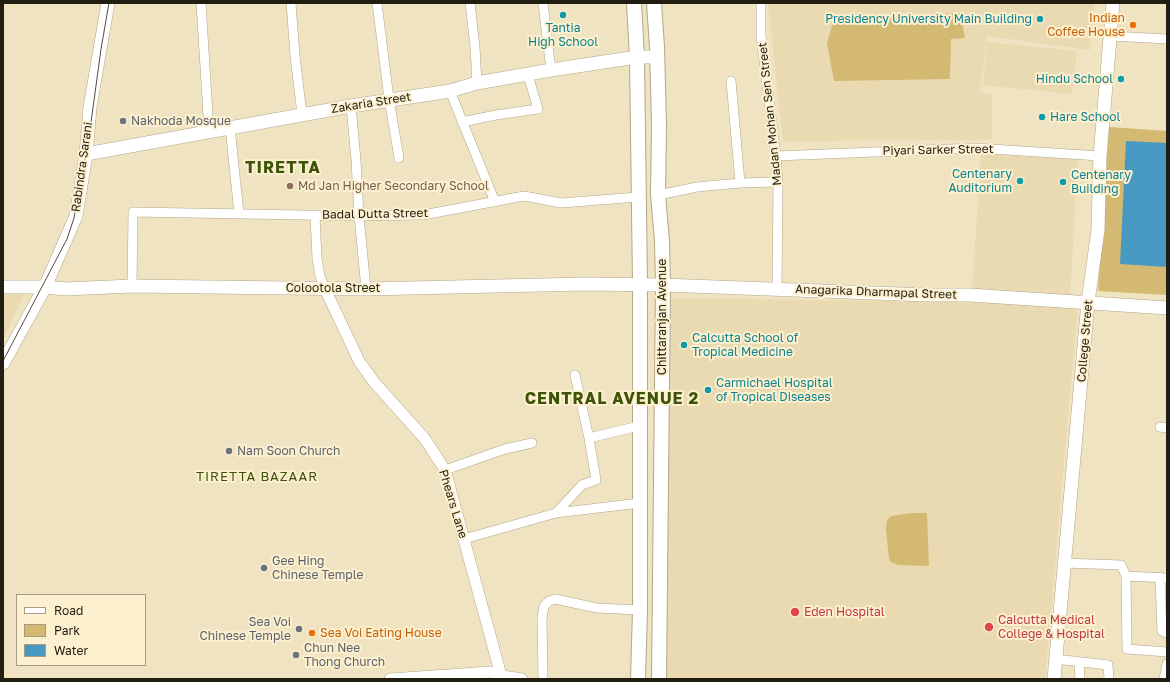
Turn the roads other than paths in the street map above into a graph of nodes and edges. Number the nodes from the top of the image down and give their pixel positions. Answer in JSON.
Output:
{"nodes":[{"id":1,"x":108,"y":3,"type":"edge"},
{"id":2,"x":201,"y":3,"type":"edge"},
{"id":3,"x":291,"y":3,"type":"edge"},
{"id":4,"x":377,"y":3,"type":"edge"},
{"id":5,"x":470,"y":3,"type":"edge"},
{"id":6,"x":543,"y":3,"type":"edge"},
{"id":7,"x":634,"y":3,"type":"edge"},
{"id":8,"x":654,"y":3,"type":"edge"},
{"id":9,"x":761,"y":3,"type":"edge"},
{"id":10,"x":1113,"y":3,"type":"edge"},
{"id":11,"x":1111,"y":36,"type":"junction"},
{"id":12,"x":1167,"y":38,"type":"edge"},
{"id":13,"x":637,"y":57,"type":"junction"},
{"id":14,"x":657,"y":57,"type":"junction"},
{"id":15,"x":551,"y":70,"type":"junction"},
{"id":16,"x":528,"y":75,"type":"junction"},
{"id":17,"x":731,"y":81,"type":"dead end"},
{"id":18,"x":476,"y":83,"type":"junction"},
{"id":19,"x":450,"y":90,"type":"junction"},
{"id":20,"x":388,"y":99,"type":"junction"},
{"id":21,"x":350,"y":106,"type":"junction"},
{"id":22,"x":302,"y":114,"type":"junction"},
{"id":23,"x":462,"y":122,"type":"junction"},
{"id":24,"x":230,"y":127,"type":"junction"},
{"id":25,"x":210,"y":131,"type":"junction"},
{"id":26,"x":86,"y":154,"type":"junction"},
{"id":27,"x":776,"y":156,"type":"junction"},
{"id":28,"x":1100,"y":156,"type":"junction"},
{"id":29,"x":399,"y":158,"type":"dead end"},
{"id":30,"x":778,"y":182,"type":"junction"},
{"id":31,"x":740,"y":183,"type":"junction"},
{"id":32,"x":658,"y":195,"type":"junction"},
{"id":33,"x":638,"y":197,"type":"junction"},
{"id":34,"x":495,"y":202,"type":"junction"},
{"id":35,"x":239,"y":214,"type":"junction"},
{"id":36,"x":315,"y":215,"type":"junction"},
{"id":37,"x":359,"y":216,"type":"junction"},
{"id":38,"x":640,"y":284,"type":"junction"},
{"id":39,"x":663,"y":285,"type":"junction"},
{"id":40,"x":132,"y":286,"type":"junction"},
{"id":41,"x":3,"y":287,"type":"edge"},
{"id":42,"x":45,"y":287,"type":"junction"},
{"id":43,"x":325,"y":289,"type":"junction"},
{"id":44,"x":366,"y":289,"type":"junction"},
{"id":45,"x":777,"y":289,"type":"junction"},
{"id":46,"x":1088,"y":302,"type":"junction"},
{"id":47,"x":1167,"y":308,"type":"edge"},
{"id":48,"x":3,"y":363,"type":"edge"},
{"id":49,"x":575,"y":376,"type":"dead end"},
{"id":50,"x":639,"y":426,"type":"junction"},
{"id":51,"x":590,"y":438,"type":"junction"},
{"id":52,"x":532,"y":443,"type":"dead end"},
{"id":53,"x":445,"y":470,"type":"junction"},
{"id":54,"x":640,"y":502,"type":"junction"},
{"id":55,"x":556,"y":513,"type":"junction"},
{"id":56,"x":464,"y":540,"type":"junction"},
{"id":57,"x":1064,"y":563,"type":"junction"},
{"id":58,"x":1126,"y":576,"type":"junction"},
{"id":59,"x":1164,"y":577,"type":"edge"},
{"id":60,"x":640,"y":610,"type":"junction"},
{"id":61,"x":1164,"y":629,"type":"edge"},
{"id":62,"x":1167,"y":652,"type":"edge"},
{"id":63,"x":1056,"y":659,"type":"junction"},
{"id":64,"x":1079,"y":662,"type":"junction"},
{"id":65,"x":1167,"y":664,"type":"edge"},
{"id":66,"x":502,"y":678,"type":"edge"},
{"id":67,"x":390,"y":679,"type":"edge"},
{"id":68,"x":522,"y":679,"type":"edge"},
{"id":69,"x":543,"y":679,"type":"edge"},
{"id":70,"x":638,"y":679,"type":"edge"},
{"id":71,"x":659,"y":679,"type":"edge"},
{"id":72,"x":1054,"y":679,"type":"edge"},
{"id":73,"x":1080,"y":679,"type":"edge"},
{"id":74,"x":1109,"y":679,"type":"edge"},
{"id":75,"x":1164,"y":679,"type":"edge"}],
"edges":[{"from":1,"to":26,"type":"main road","name":"Rabindra Sarani"},
{"from":2,"to":25,"type":"street"},
{"from":3,"to":22,"type":"street"},
{"from":4,"to":20,"type":"street"},
{"from":5,"to":18,"type":"street"},
{"from":6,"to":15,"type":"street"},
{"from":7,"to":13,"type":"main road"},
{"from":8,"to":14,"type":"main road","name":"Chittaranjan Avenue"},
{"from":9,"to":27,"type":"street","name":"Madan Mohan Sen Street"},
{"from":10,"to":11,"type":"main road","name":"College Street"},
{"from":11,"to":12,"type":"street"},
{"from":11,"to":28,"type":"main road","name":"College Street"},
{"from":13,"to":14,"type":"main road","name":"Zakaria Street"},
{"from":13,"to":15,"type":"main road","name":"Zakaria Street"},
{"from":13,"to":33,"type":"main road"},
{"from":14,"to":32,"type":"main road","name":"Chittaranjan Avenue"},
{"from":15,"to":16,"type":"main road","name":"Zakaria Street"},
{"from":16,"to":18,"type":"main road","name":"Zakaria Street"},
{"from":16,"to":23,"type":"street"},
{"from":17,"to":31,"type":"street"},
{"from":18,"to":19,"type":"main road","name":"Zakaria Street"},
{"from":19,"to":20,"type":"main road","name":"Zakaria Street"},
{"from":19,"to":23,"type":"street"},
{"from":20,"to":21,"type":"main road","name":"Zakaria Street"},
{"from":20,"to":29,"type":"street"},
{"from":21,"to":22,"type":"main road","name":"Zakaria Street"},
{"from":21,"to":37,"type":"street"},
{"from":22,"to":24,"type":"main road","name":"Zakaria Street"},
{"from":23,"to":34,"type":"street"},
{"from":24,"to":25,"type":"main road","name":"Zakaria Street"},
{"from":24,"to":35,"type":"street"},
{"from":25,"to":26,"type":"main road","name":"Zakaria Street"},
{"from":26,"to":42,"type":"main road","name":"Rabindra Sarani"},
{"from":27,"to":28,"type":"street","name":"Piyari Sarker Street"},
{"from":27,"to":30,"type":"street","name":"Madan Mohan Sen Street"},
{"from":28,"to":46,"type":"main road","name":"College Street"},
{"from":30,"to":31,"type":"street"},
{"from":30,"to":45,"type":"street","name":"Madan Mohan Sen Street"},
{"from":31,"to":32,"type":"street"},
{"from":32,"to":39,"type":"main road","name":"Chittaranjan Avenue"},
{"from":33,"to":34,"type":"street","name":"Badal Dutta Street"},
{"from":33,"to":38,"type":"main road"},
{"from":34,"to":37,"type":"street","name":"Badal Dutta Street"},
{"from":35,"to":36,"type":"street","name":"Badal Dutta Street"},
{"from":35,"to":40,"type":"street","name":"Badal Dutta Street"},
{"from":36,"to":37,"type":"street","name":"Badal Dutta Street"},
{"from":36,"to":43,"type":"street"},
{"from":37,"to":44,"type":"street"},
{"from":38,"to":39,"type":"main road","name":"Colootola Street"},
{"from":38,"to":44,"type":"main road","name":"Colootola Street"},
{"from":38,"to":50,"type":"main road"},
{"from":39,"to":45,"type":"main road","name":"Anagarika Dharmapal Street"},
{"from":39,"to":71,"type":"main road","name":"Chittaranjan Avenue"},
{"from":40,"to":42,"type":"main road","name":"Colootola Street"},
{"from":40,"to":43,"type":"main road","name":"Colootola Street"},
{"from":41,"to":42,"type":"main road","name":"Colootola Street"},
{"from":42,"to":48,"type":"main road","name":"Rabindra Sarani"},
{"from":43,"to":44,"type":"main road","name":"Colootola Street"},
{"from":43,"to":53,"type":"street","name":"Phears Lane"},
{"from":45,"to":46,"type":"main road","name":"Anagarika Dharmapal Street"},
{"from":46,"to":47,"type":"main road","name":"Anagarika Dharmapal Street"},
{"from":46,"to":57,"type":"main road","name":"College Street"},
{"from":49,"to":51,"type":"street"},
{"from":50,"to":51,"type":"street"},
{"from":50,"to":54,"type":"main road"},
{"from":51,"to":55,"type":"street"},
{"from":52,"to":53,"type":"street"},
{"from":53,"to":56,"type":"street","name":"Phears Lane"},
{"from":54,"to":55,"type":"street"},
{"from":54,"to":60,"type":"main road"},
{"from":55,"to":56,"type":"street"},
{"from":56,"to":66,"type":"street","name":"Phears Lane"},
{"from":57,"to":58,"type":"street"},
{"from":57,"to":63,"type":"main road","name":"College Street"},
{"from":58,"to":59,"type":"street"},
{"from":58,"to":62,"type":"street"},
{"from":59,"to":61,"type":"street"},
{"from":60,"to":69,"type":"street"},
{"from":60,"to":70,"type":"main road"},
{"from":63,"to":64,"type":"street"},
{"from":63,"to":72,"type":"main road","name":"College Street"},
{"from":64,"to":73,"type":"street"},
{"from":64,"to":74,"type":"street"},
{"from":65,"to":75,"type":"street"},
{"from":66,"to":67,"type":"street"},
{"from":66,"to":68,"type":"street"}]}
